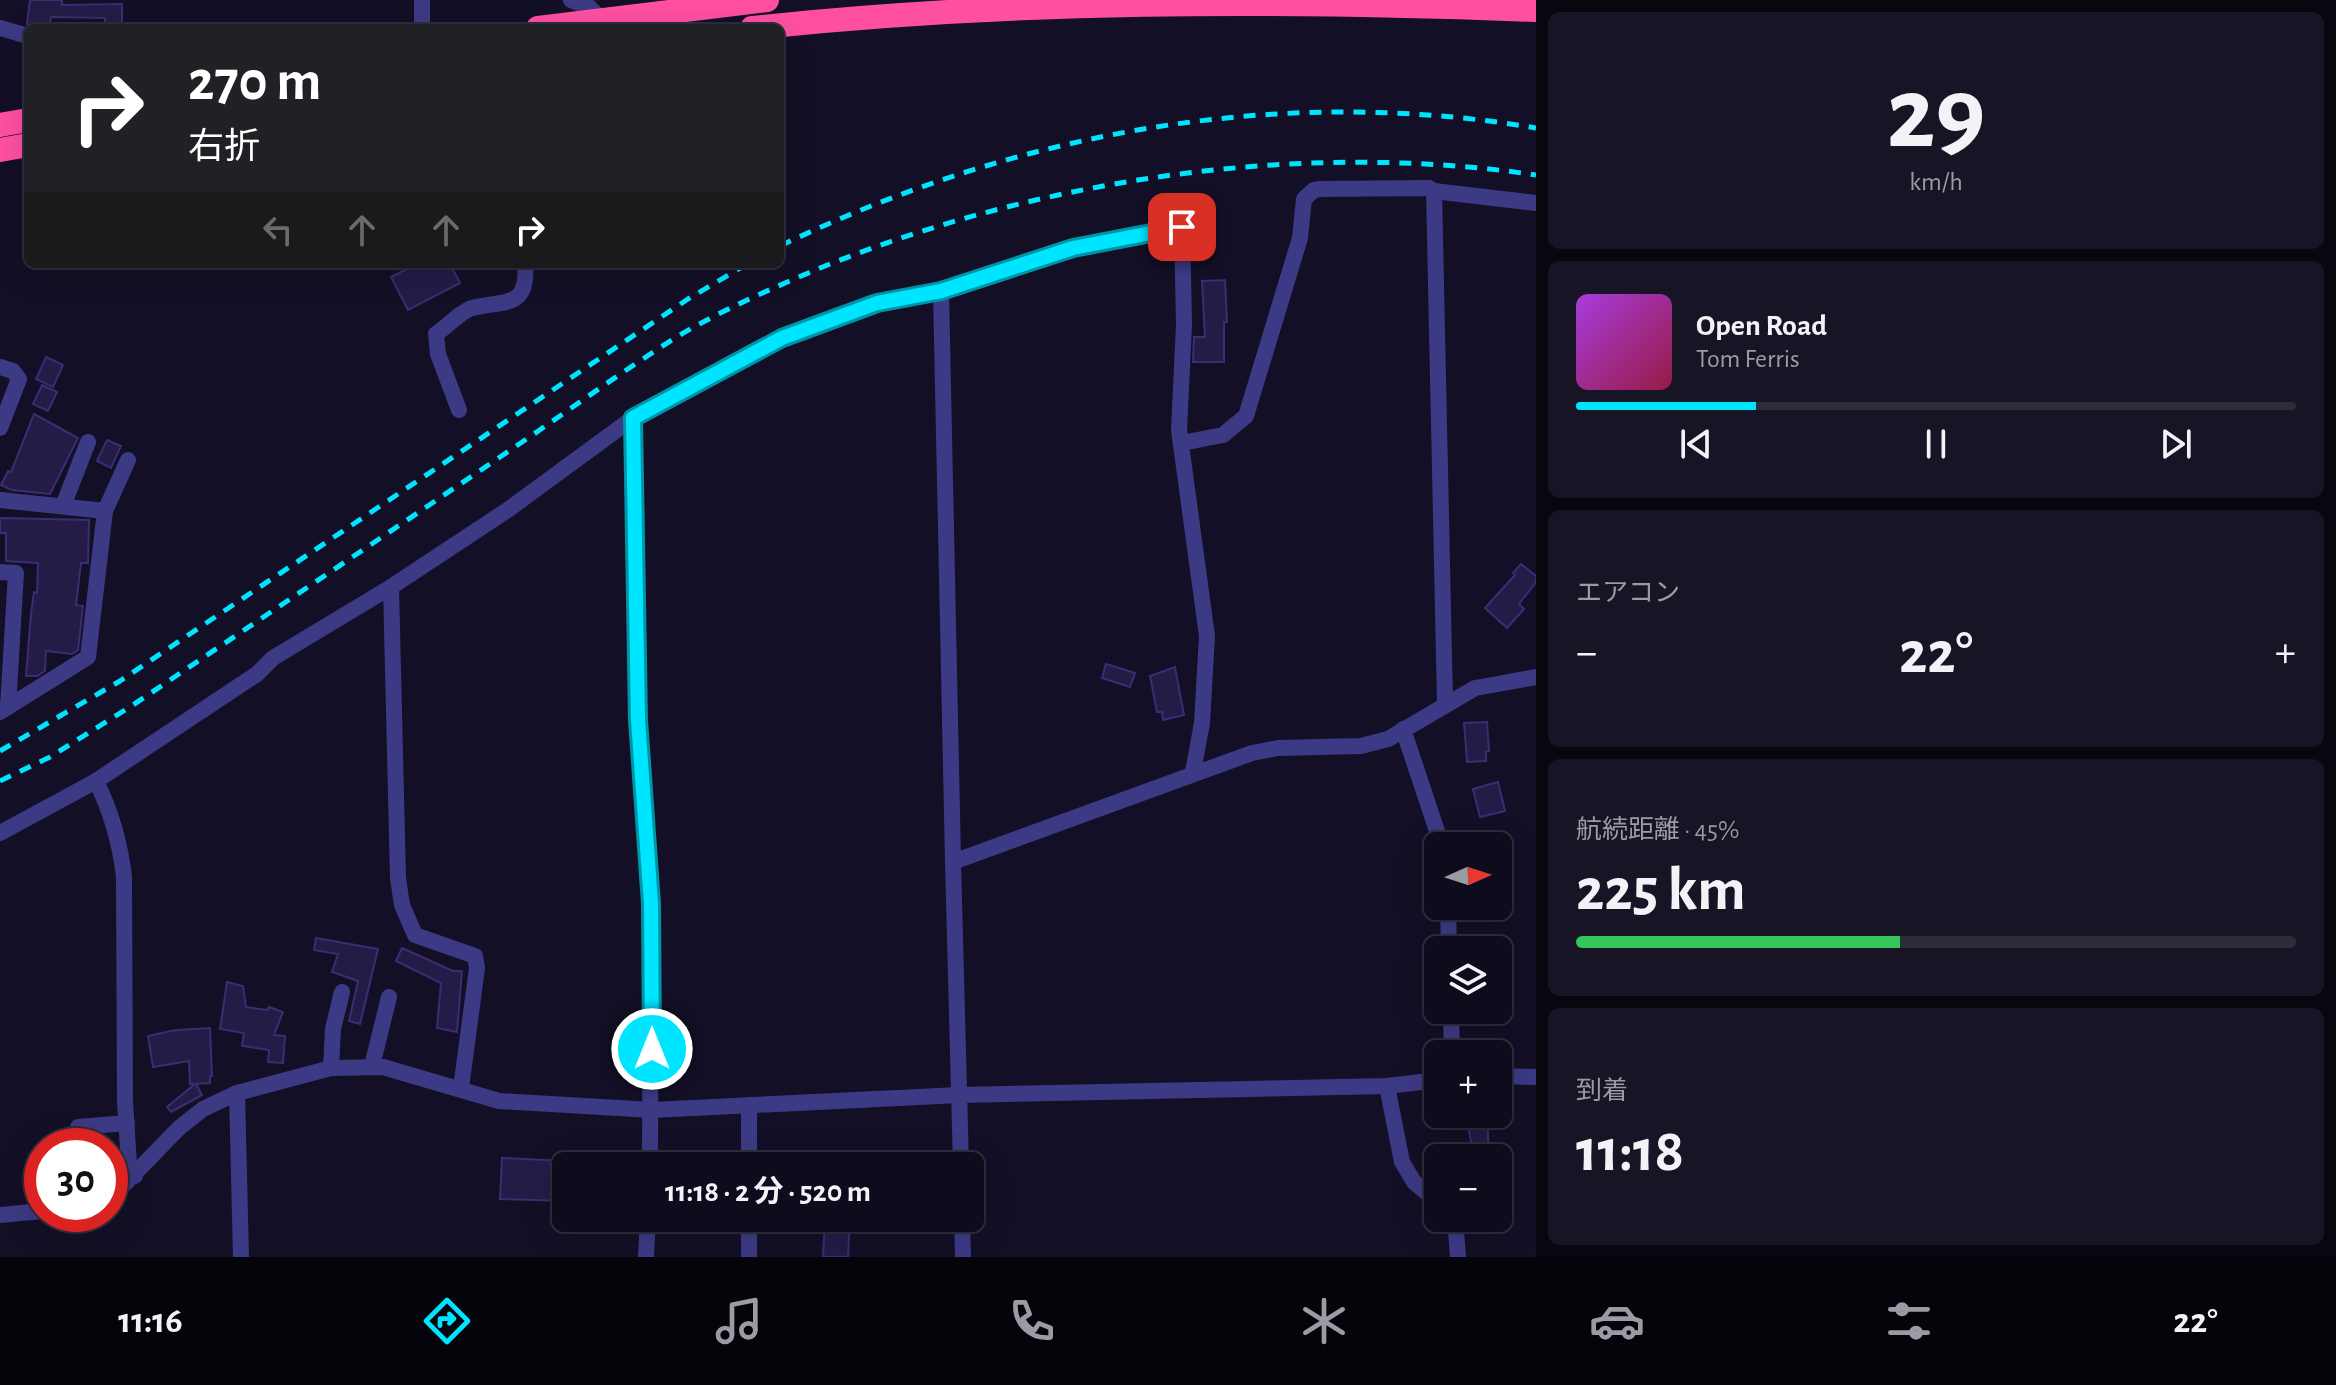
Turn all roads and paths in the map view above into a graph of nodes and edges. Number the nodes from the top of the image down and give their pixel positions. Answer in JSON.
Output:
{"nodes":[{"id":1,"x":422,"y":0,"type":"edge"},
{"id":2,"x":571,"y":0,"type":"edge"},
{"id":3,"x":767,"y":0,"type":"edge"},
{"id":4,"x":1413,"y":3,"type":"edge"},
{"id":5,"x":1536,"y":10,"type":"edge"},
{"id":6,"x":601,"y":19,"type":"junction"},
{"id":7,"x":422,"y":24,"type":"edge"},
{"id":8,"x":566,"y":24,"type":"edge"},
{"id":9,"x":784,"y":25,"type":"edge"},
{"id":10,"x":0,"y":28,"type":"edge"},
{"id":11,"x":24,"y":35,"type":"edge"},
{"id":12,"x":24,"y":121,"type":"edge"},
{"id":13,"x":0,"y":125,"type":"edge"},
{"id":14,"x":24,"y":146,"type":"edge"},
{"id":15,"x":0,"y":150,"type":"edge"},
{"id":16,"x":1434,"y":191,"type":"junction"},
{"id":17,"x":1536,"y":203,"type":"edge"},
{"id":18,"x":1201,"y":219,"type":"dead end"},
{"id":19,"x":1182,"y":227,"type":"junction"},
{"id":20,"x":525,"y":268,"type":"edge"},
{"id":21,"x":941,"y":291,"type":"junction"},
{"id":22,"x":0,"y":367,"type":"edge"},
{"id":23,"x":459,"y":410,"type":"dead end"},
{"id":24,"x":633,"y":418,"type":"junction"},
{"id":25,"x":0,"y":428,"type":"edge"},
{"id":26,"x":88,"y":442,"type":"dead end"},
{"id":27,"x":1182,"y":443,"type":"junction"},
{"id":28,"x":128,"y":460,"type":"dead end"},
{"id":29,"x":0,"y":500,"type":"edge"},
{"id":30,"x":63,"y":506,"type":"junction"},
{"id":31,"x":105,"y":511,"type":"junction"},
{"id":32,"x":0,"y":572,"type":"edge"},
{"id":33,"x":391,"y":587,"type":"junction"},
{"id":34,"x":1536,"y":677,"type":"edge"},
{"id":35,"x":1445,"y":703,"type":"junction"},
{"id":36,"x":4,"y":710,"type":"edge"},
{"id":37,"x":1403,"y":729,"type":"junction"},
{"id":38,"x":1193,"y":772,"type":"junction"},
{"id":39,"x":96,"y":781,"type":"junction"},
{"id":40,"x":1437,"y":832,"type":"edge"},
{"id":41,"x":0,"y":833,"type":"edge"},
{"id":42,"x":953,"y":862,"type":"junction"},
{"id":43,"x":342,"y":992,"type":"dead end"},
{"id":44,"x":389,"y":997,"type":"dead end"},
{"id":45,"x":372,"y":1066,"type":"junction"},
{"id":46,"x":331,"y":1068,"type":"junction"},
{"id":47,"x":1512,"y":1076,"type":"edge"},
{"id":48,"x":1536,"y":1077,"type":"edge"},
{"id":49,"x":1424,"y":1082,"type":"edge"},
{"id":50,"x":1387,"y":1086,"type":"junction"},
{"id":51,"x":461,"y":1088,"type":"junction"},
{"id":52,"x":237,"y":1093,"type":"junction"},
{"id":53,"x":959,"y":1095,"type":"junction"},
{"id":54,"x":749,"y":1105,"type":"junction"},
{"id":55,"x":652,"y":1110,"type":"junction"},
{"id":56,"x":127,"y":1123,"type":"junction"},
{"id":57,"x":78,"y":1128,"type":"edge"},
{"id":58,"x":650,"y":1152,"type":"edge"},
{"id":59,"x":749,"y":1152,"type":"edge"},
{"id":60,"x":961,"y":1152,"type":"edge"},
{"id":61,"x":135,"y":1176,"type":"junction"},
{"id":62,"x":128,"y":1182,"type":"edge"},
{"id":63,"x":1424,"y":1190,"type":"edge"},
{"id":64,"x":24,"y":1213,"type":"edge"},
{"id":65,"x":0,"y":1215,"type":"edge"},
{"id":66,"x":647,"y":1232,"type":"edge"},
{"id":67,"x":749,"y":1232,"type":"edge"},
{"id":68,"x":962,"y":1232,"type":"edge"},
{"id":69,"x":1456,"y":1232,"type":"edge"},
{"id":70,"x":241,"y":1257,"type":"edge"},
{"id":71,"x":646,"y":1257,"type":"edge"},
{"id":72,"x":749,"y":1257,"type":"edge"},
{"id":73,"x":963,"y":1257,"type":"edge"},
{"id":74,"x":1458,"y":1257,"type":"edge"}],
"edges":[{"from":1,"to":7,"type":"street"},
{"from":2,"to":6,"type":"street"},
{"from":3,"to":6,"type":"highway"},
{"from":4,"to":5,"type":"highway"},
{"from":4,"to":9,"type":"highway"},
{"from":6,"to":8,"type":"highway"},
{"from":10,"to":11,"type":"street"},
{"from":12,"to":13,"type":"highway"},
{"from":14,"to":15,"type":"highway"},
{"from":16,"to":17,"type":"street"},
{"from":16,"to":27,"type":"street"},
{"from":16,"to":35,"type":"street"},
{"from":18,"to":19,"type":"street"},
{"from":19,"to":21,"type":"street"},
{"from":19,"to":27,"type":"street"},
{"from":20,"to":23,"type":"street"},
{"from":21,"to":24,"type":"street"},
{"from":21,"to":42,"type":"street"},
{"from":22,"to":25,"type":"street"},
{"from":24,"to":33,"type":"street"},
{"from":24,"to":55,"type":"street"},
{"from":26,"to":30,"type":"street"},
{"from":27,"to":38,"type":"street"},
{"from":28,"to":31,"type":"street"},
{"from":29,"to":30,"type":"street"},
{"from":30,"to":31,"type":"street"},
{"from":31,"to":36,"type":"street"},
{"from":32,"to":36,"type":"street"},
{"from":33,"to":39,"type":"street"},
{"from":33,"to":51,"type":"street"},
{"from":34,"to":35,"type":"street"},
{"from":35,"to":37,"type":"street"},
{"from":37,"to":38,"type":"street"},
{"from":37,"to":40,"type":"street"},
{"from":38,"to":42,"type":"street"},
{"from":39,"to":41,"type":"street"},
{"from":39,"to":56,"type":"street"},
{"from":42,"to":53,"type":"street"},
{"from":43,"to":46,"type":"street"},
{"from":44,"to":45,"type":"street"},
{"from":45,"to":46,"type":"street"},
{"from":45,"to":51,"type":"street"},
{"from":46,"to":52,"type":"street"},
{"from":47,"to":48,"type":"street"},
{"from":49,"to":50,"type":"street"},
{"from":50,"to":53,"type":"street"},
{"from":50,"to":63,"type":"street"},
{"from":51,"to":55,"type":"street"},
{"from":52,"to":61,"type":"street"},
{"from":52,"to":70,"type":"street"},
{"from":53,"to":54,"type":"street"},
{"from":53,"to":60,"type":"street"},
{"from":54,"to":55,"type":"street"},
{"from":54,"to":59,"type":"street"},
{"from":55,"to":58,"type":"street"},
{"from":56,"to":57,"type":"street"},
{"from":56,"to":61,"type":"street"},
{"from":61,"to":62,"type":"street"},
{"from":64,"to":65,"type":"street"},
{"from":66,"to":71,"type":"street"},
{"from":67,"to":72,"type":"street"},
{"from":68,"to":73,"type":"street"},
{"from":69,"to":74,"type":"street"}]}
